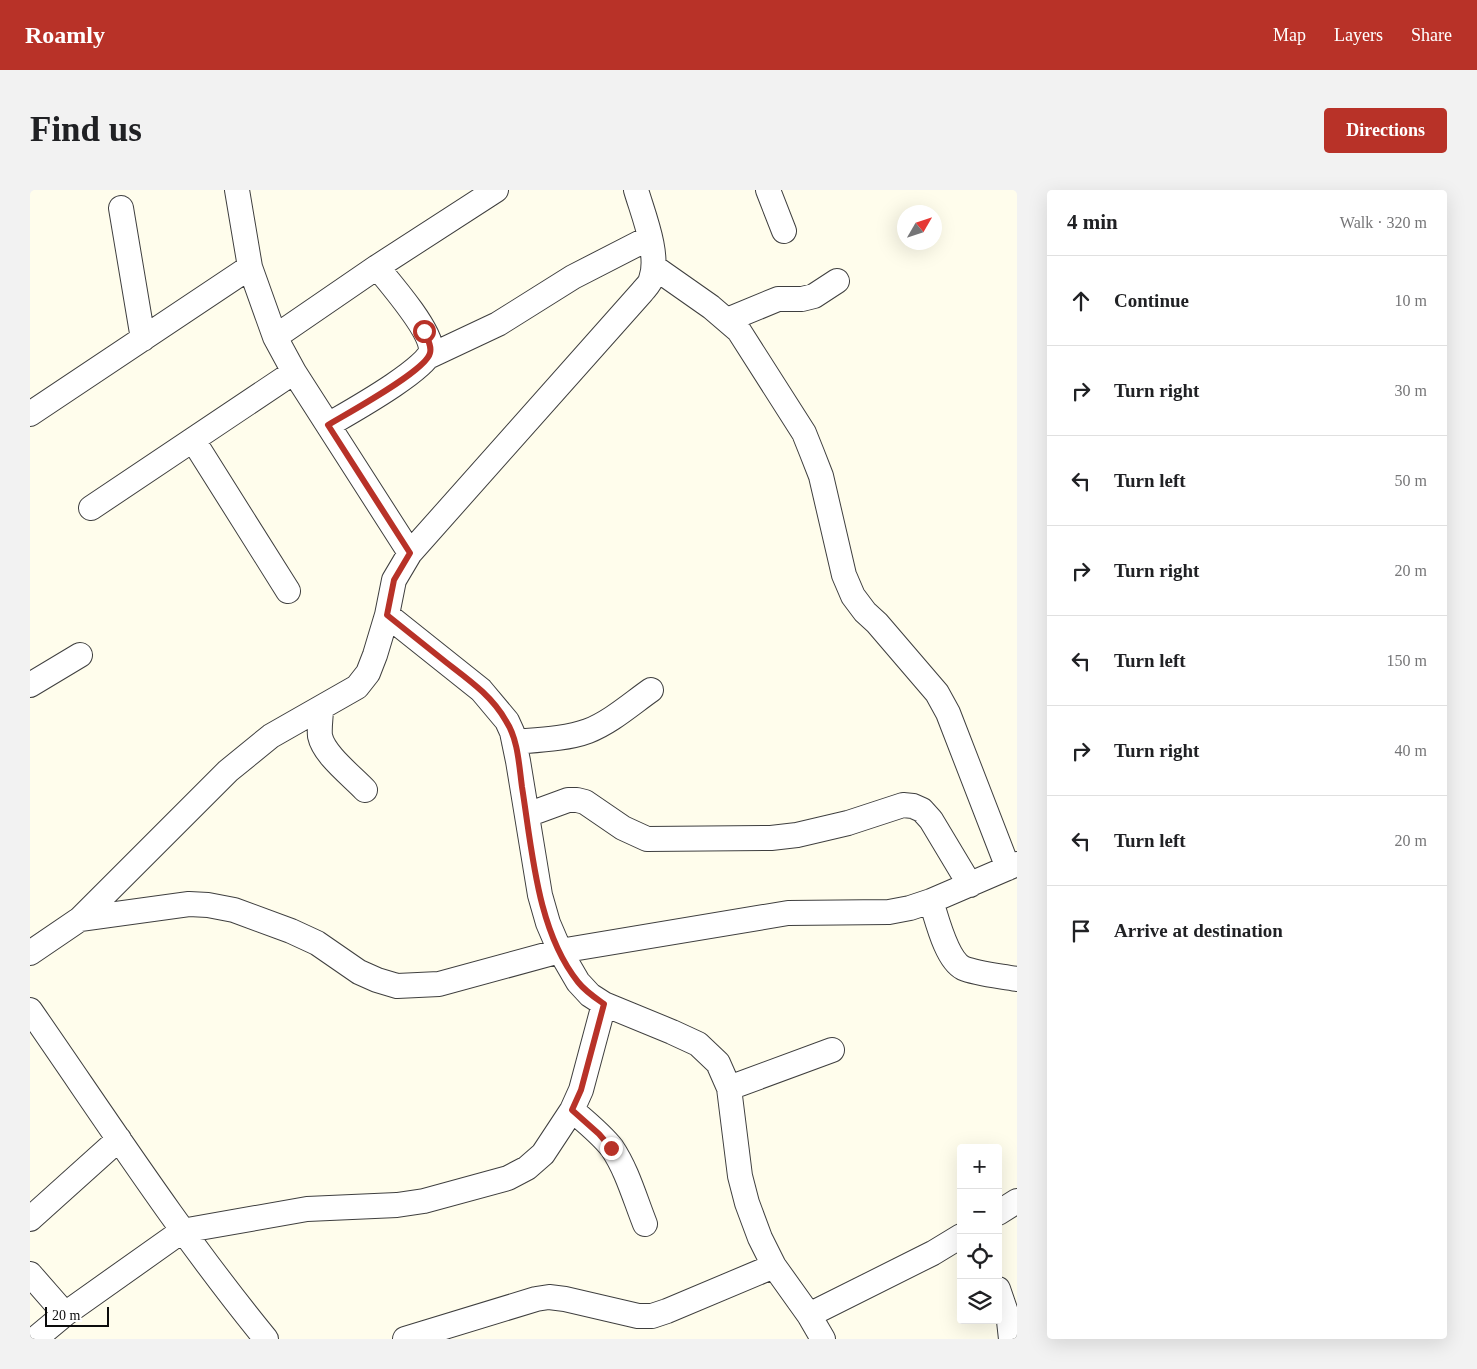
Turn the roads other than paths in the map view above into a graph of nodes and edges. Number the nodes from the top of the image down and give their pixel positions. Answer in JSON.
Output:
{"nodes":[{"id":1,"x":237,"y":190,"type":"edge"},
{"id":2,"x":496,"y":190,"type":"edge"},
{"id":3,"x":636,"y":190,"type":"edge"},
{"id":4,"x":768,"y":190,"type":"edge"},
{"id":5,"x":120,"y":208,"type":"dead end"},
{"id":6,"x":784,"y":231,"type":"dead end"},
{"id":7,"x":649,"y":238,"type":"junction"},
{"id":8,"x":250,"y":267,"type":"junction"},
{"id":9,"x":377,"y":267,"type":"junction"},
{"id":10,"x":654,"y":267,"type":"junction"},
{"id":11,"x":837,"y":281,"type":"dead end"},
{"id":12,"x":727,"y":320,"type":"junction"},
{"id":13,"x":275,"y":337,"type":"junction"},
{"id":14,"x":143,"y":339,"type":"junction"},
{"id":15,"x":430,"y":356,"type":"junction"},
{"id":16,"x":294,"y":372,"type":"junction"},
{"id":17,"x":30,"y":414,"type":"edge"},
{"id":18,"x":328,"y":425,"type":"junction"},
{"id":19,"x":192,"y":440,"type":"junction"},
{"id":20,"x":91,"y":508,"type":"dead end"},
{"id":21,"x":410,"y":553,"type":"junction"},
{"id":22,"x":288,"y":591,"type":"dead end"},
{"id":23,"x":387,"y":615,"type":"junction"},
{"id":24,"x":80,"y":655,"type":"dead end"},
{"id":25,"x":30,"y":685,"type":"edge"},
{"id":26,"x":650,"y":690,"type":"dead end"},
{"id":27,"x":321,"y":708,"type":"junction"},
{"id":28,"x":514,"y":742,"type":"junction"},
{"id":29,"x":365,"y":790,"type":"dead end"},
{"id":30,"x":527,"y":815,"type":"junction"},
{"id":31,"x":1012,"y":866,"type":"edge"},
{"id":32,"x":970,"y":884,"type":"junction"},
{"id":33,"x":932,"y":901,"type":"junction"},
{"id":34,"x":80,"y":919,"type":"junction"},
{"id":35,"x":560,"y":951,"type":"junction"},
{"id":36,"x":30,"y":952,"type":"edge"},
{"id":37,"x":1017,"y":979,"type":"edge"},
{"id":38,"x":604,"y":1004,"type":"junction"},
{"id":39,"x":30,"y":1010,"type":"edge"},
{"id":40,"x":832,"y":1050,"type":"dead end"},
{"id":41,"x":729,"y":1088,"type":"junction"},
{"id":42,"x":572,"y":1110,"type":"junction"},
{"id":43,"x":119,"y":1139,"type":"junction"},
{"id":44,"x":1017,"y":1201,"type":"edge"},
{"id":45,"x":1002,"y":1210,"type":"edge"},
{"id":46,"x":30,"y":1219,"type":"edge"},
{"id":47,"x":645,"y":1224,"type":"dead end"},
{"id":48,"x":182,"y":1231,"type":"junction"},
{"id":49,"x":957,"y":1238,"type":"edge"},
{"id":50,"x":774,"y":1266,"type":"junction"},
{"id":51,"x":30,"y":1274,"type":"edge"},
{"id":52,"x":1002,"y":1301,"type":"edge"},
{"id":53,"x":65,"y":1314,"type":"junction"},
{"id":54,"x":809,"y":1315,"type":"junction"},
{"id":55,"x":35,"y":1339,"type":"edge"},
{"id":56,"x":266,"y":1339,"type":"edge"},
{"id":57,"x":405,"y":1339,"type":"edge"},
{"id":58,"x":823,"y":1339,"type":"edge"},
{"id":59,"x":1011,"y":1339,"type":"edge"}],
"edges":[{"from":1,"to":8,"type":"street"},
{"from":2,"to":9,"type":"street"},
{"from":3,"to":7,"type":"street"},
{"from":4,"to":6,"type":"street"},
{"from":5,"to":14,"type":"street"},
{"from":7,"to":10,"type":"street"},
{"from":7,"to":15,"type":"street"},
{"from":8,"to":13,"type":"street"},
{"from":8,"to":14,"type":"street"},
{"from":9,"to":13,"type":"street"},
{"from":9,"to":15,"type":"street"},
{"from":10,"to":12,"type":"street"},
{"from":10,"to":21,"type":"street"},
{"from":11,"to":12,"type":"street"},
{"from":12,"to":31,"type":"street"},
{"from":13,"to":16,"type":"street"},
{"from":14,"to":17,"type":"street"},
{"from":15,"to":18,"type":"street"},
{"from":16,"to":18,"type":"street"},
{"from":16,"to":19,"type":"street"},
{"from":18,"to":21,"type":"street"},
{"from":19,"to":20,"type":"street"},
{"from":19,"to":22,"type":"street"},
{"from":21,"to":23,"type":"street"},
{"from":23,"to":27,"type":"street"},
{"from":23,"to":28,"type":"street"},
{"from":24,"to":25,"type":"street"},
{"from":26,"to":28,"type":"street"},
{"from":27,"to":29,"type":"street"},
{"from":27,"to":34,"type":"street"},
{"from":28,"to":30,"type":"street"},
{"from":30,"to":32,"type":"street"},
{"from":30,"to":35,"type":"street"},
{"from":31,"to":32,"type":"street"},
{"from":32,"to":33,"type":"street"},
{"from":33,"to":35,"type":"street"},
{"from":33,"to":37,"type":"street"},
{"from":34,"to":35,"type":"street"},
{"from":34,"to":36,"type":"street"},
{"from":35,"to":38,"type":"street"},
{"from":38,"to":41,"type":"street"},
{"from":38,"to":42,"type":"street"},
{"from":39,"to":43,"type":"street"},
{"from":40,"to":41,"type":"street"},
{"from":41,"to":50,"type":"street"},
{"from":42,"to":47,"type":"street"},
{"from":42,"to":48,"type":"street"},
{"from":43,"to":46,"type":"street"},
{"from":43,"to":48,"type":"street"},
{"from":44,"to":45,"type":"street"},
{"from":48,"to":53,"type":"street"},
{"from":48,"to":56,"type":"street"},
{"from":49,"to":54,"type":"street"},
{"from":50,"to":54,"type":"street"},
{"from":50,"to":57,"type":"street"},
{"from":51,"to":53,"type":"street"},
{"from":52,"to":59,"type":"street"},
{"from":53,"to":55,"type":"street"},
{"from":54,"to":58,"type":"street"}]}
